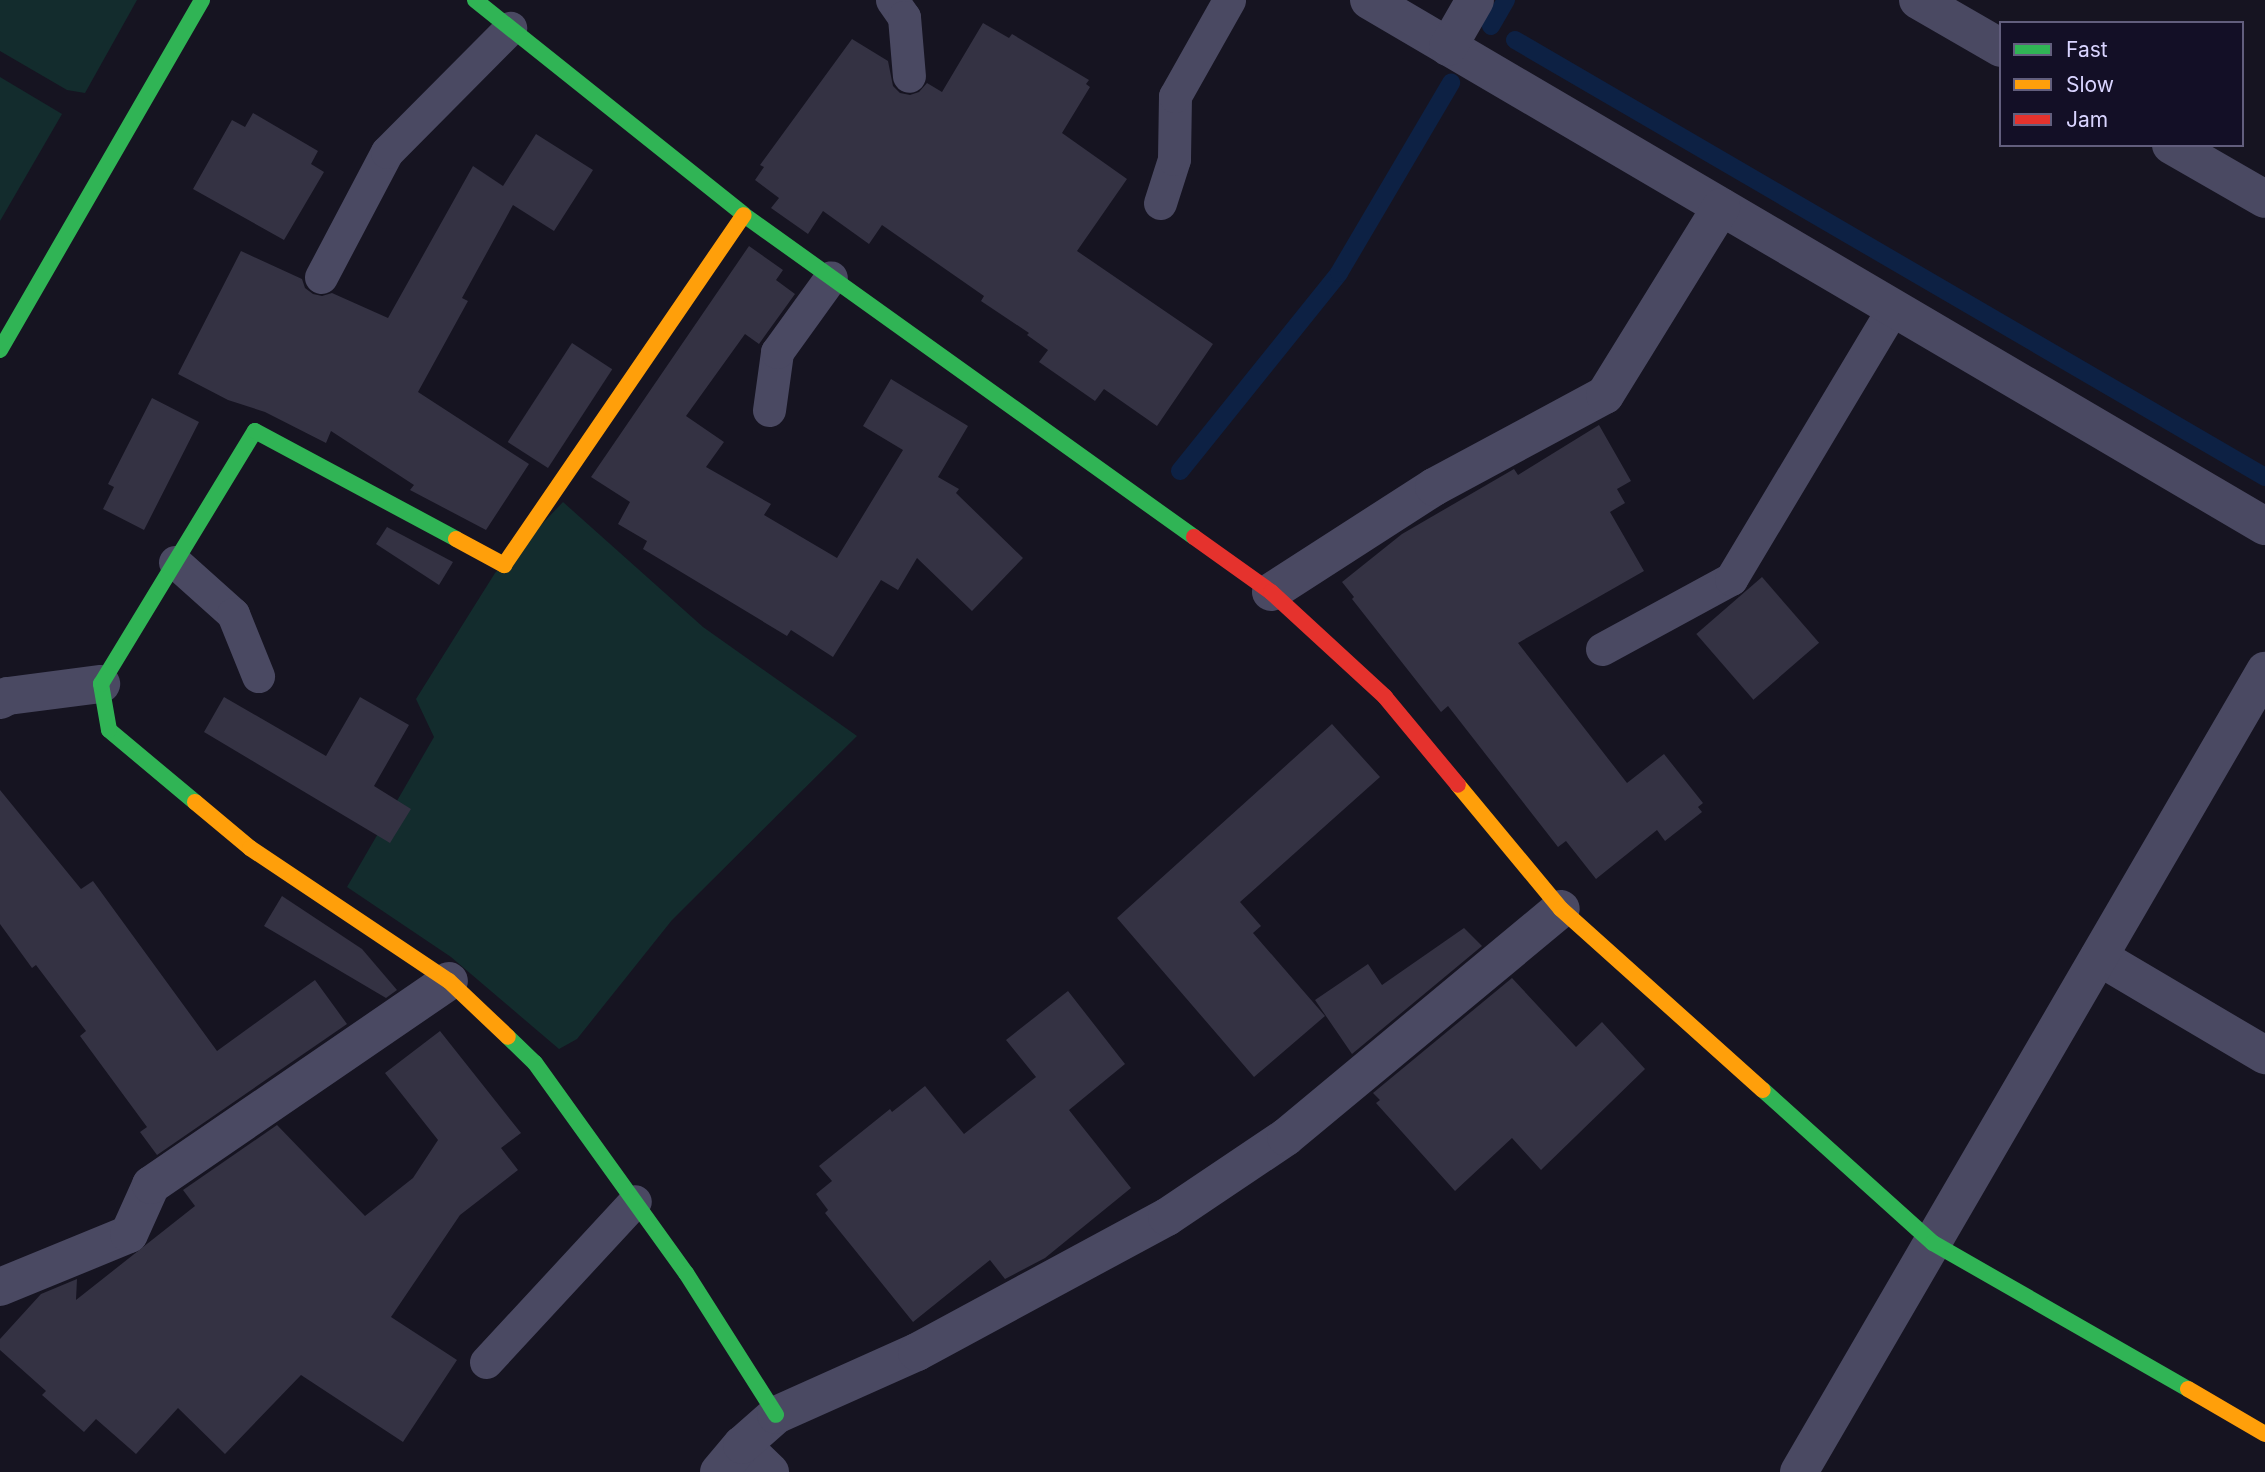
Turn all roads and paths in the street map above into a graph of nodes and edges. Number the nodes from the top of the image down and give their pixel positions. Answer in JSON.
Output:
{"nodes":[{"id":1,"x":202,"y":0,"type":"edge"},
{"id":2,"x":475,"y":0,"type":"edge"},
{"id":3,"x":892,"y":0,"type":"edge"},
{"id":4,"x":1228,"y":0,"type":"edge"},
{"id":5,"x":1369,"y":0,"type":"edge"},
{"id":6,"x":1475,"y":0,"type":"edge"},
{"id":7,"x":1918,"y":0,"type":"edge"},
{"id":8,"x":510,"y":28,"type":"junction"},
{"id":9,"x":1448,"y":47,"type":"junction"},
{"id":10,"x":1999,"y":47,"type":"edge"},
{"id":11,"x":909,"y":76,"type":"dead end"},
{"id":12,"x":2174,"y":147,"type":"edge"},
{"id":13,"x":2265,"y":200,"type":"edge"},
{"id":14,"x":1160,"y":203,"type":"dead end"},
{"id":15,"x":1721,"y":207,"type":"junction"},
{"id":16,"x":744,"y":215,"type":"junction"},
{"id":17,"x":321,"y":277,"type":"dead end"},
{"id":18,"x":831,"y":277,"type":"junction"},
{"id":19,"x":1893,"y":308,"type":"junction"},
{"id":20,"x":0,"y":350,"type":"edge"},
{"id":21,"x":769,"y":410,"type":"dead end"},
{"id":22,"x":2265,"y":526,"type":"edge"},
{"id":23,"x":175,"y":562,"type":"junction"},
{"id":24,"x":1271,"y":592,"type":"junction"},
{"id":25,"x":1602,"y":649,"type":"dead end"},
{"id":26,"x":2265,"y":671,"type":"edge"},
{"id":27,"x":258,"y":676,"type":"dead end"},
{"id":28,"x":101,"y":684,"type":"junction"},
{"id":29,"x":0,"y":701,"type":"edge"},
{"id":30,"x":1561,"y":909,"type":"junction"},
{"id":31,"x":2099,"y":957,"type":"junction"},
{"id":32,"x":449,"y":981,"type":"junction"},
{"id":33,"x":2265,"y":1055,"type":"edge"},
{"id":34,"x":635,"y":1201,"type":"junction"},
{"id":35,"x":1933,"y":1243,"type":"junction"},
{"id":36,"x":0,"y":1287,"type":"edge"},
{"id":37,"x":486,"y":1362,"type":"dead end"},
{"id":38,"x":776,"y":1415,"type":"junction"},
{"id":39,"x":2265,"y":1434,"type":"edge"},
{"id":40,"x":731,"y":1458,"type":"edge"},
{"id":41,"x":770,"y":1472,"type":"edge"},
{"id":42,"x":1799,"y":1472,"type":"edge"}],
"edges":[{"from":1,"to":20,"type":"street"},
{"from":2,"to":8,"type":"street"},
{"from":3,"to":11,"type":"lane"},
{"from":4,"to":14,"type":"lane"},
{"from":5,"to":9,"type":"street"},
{"from":6,"to":9,"type":"street"},
{"from":7,"to":10,"type":"street"},
{"from":8,"to":16,"type":"street"},
{"from":8,"to":17,"type":"lane"},
{"from":9,"to":15,"type":"street"},
{"from":12,"to":13,"type":"street"},
{"from":15,"to":19,"type":"street"},
{"from":15,"to":24,"type":"street"},
{"from":16,"to":18,"type":"street"},
{"from":16,"to":23,"type":"street"},
{"from":18,"to":21,"type":"lane"},
{"from":18,"to":24,"type":"street"},
{"from":19,"to":22,"type":"street"},
{"from":19,"to":25,"type":"lane"},
{"from":23,"to":27,"type":"lane"},
{"from":23,"to":28,"type":"street"},
{"from":24,"to":30,"type":"street"},
{"from":26,"to":31,"type":"street"},
{"from":28,"to":29,"type":"street"},
{"from":28,"to":32,"type":"street"},
{"from":30,"to":35,"type":"street"},
{"from":30,"to":38,"type":"street"},
{"from":31,"to":33,"type":"street"},
{"from":31,"to":35,"type":"street"},
{"from":32,"to":34,"type":"street"},
{"from":32,"to":36,"type":"street"},
{"from":34,"to":37,"type":"lane"},
{"from":34,"to":38,"type":"street"},
{"from":35,"to":39,"type":"street"},
{"from":35,"to":42,"type":"street"},
{"from":38,"to":40,"type":"street"},
{"from":40,"to":41,"type":"street"}]}
